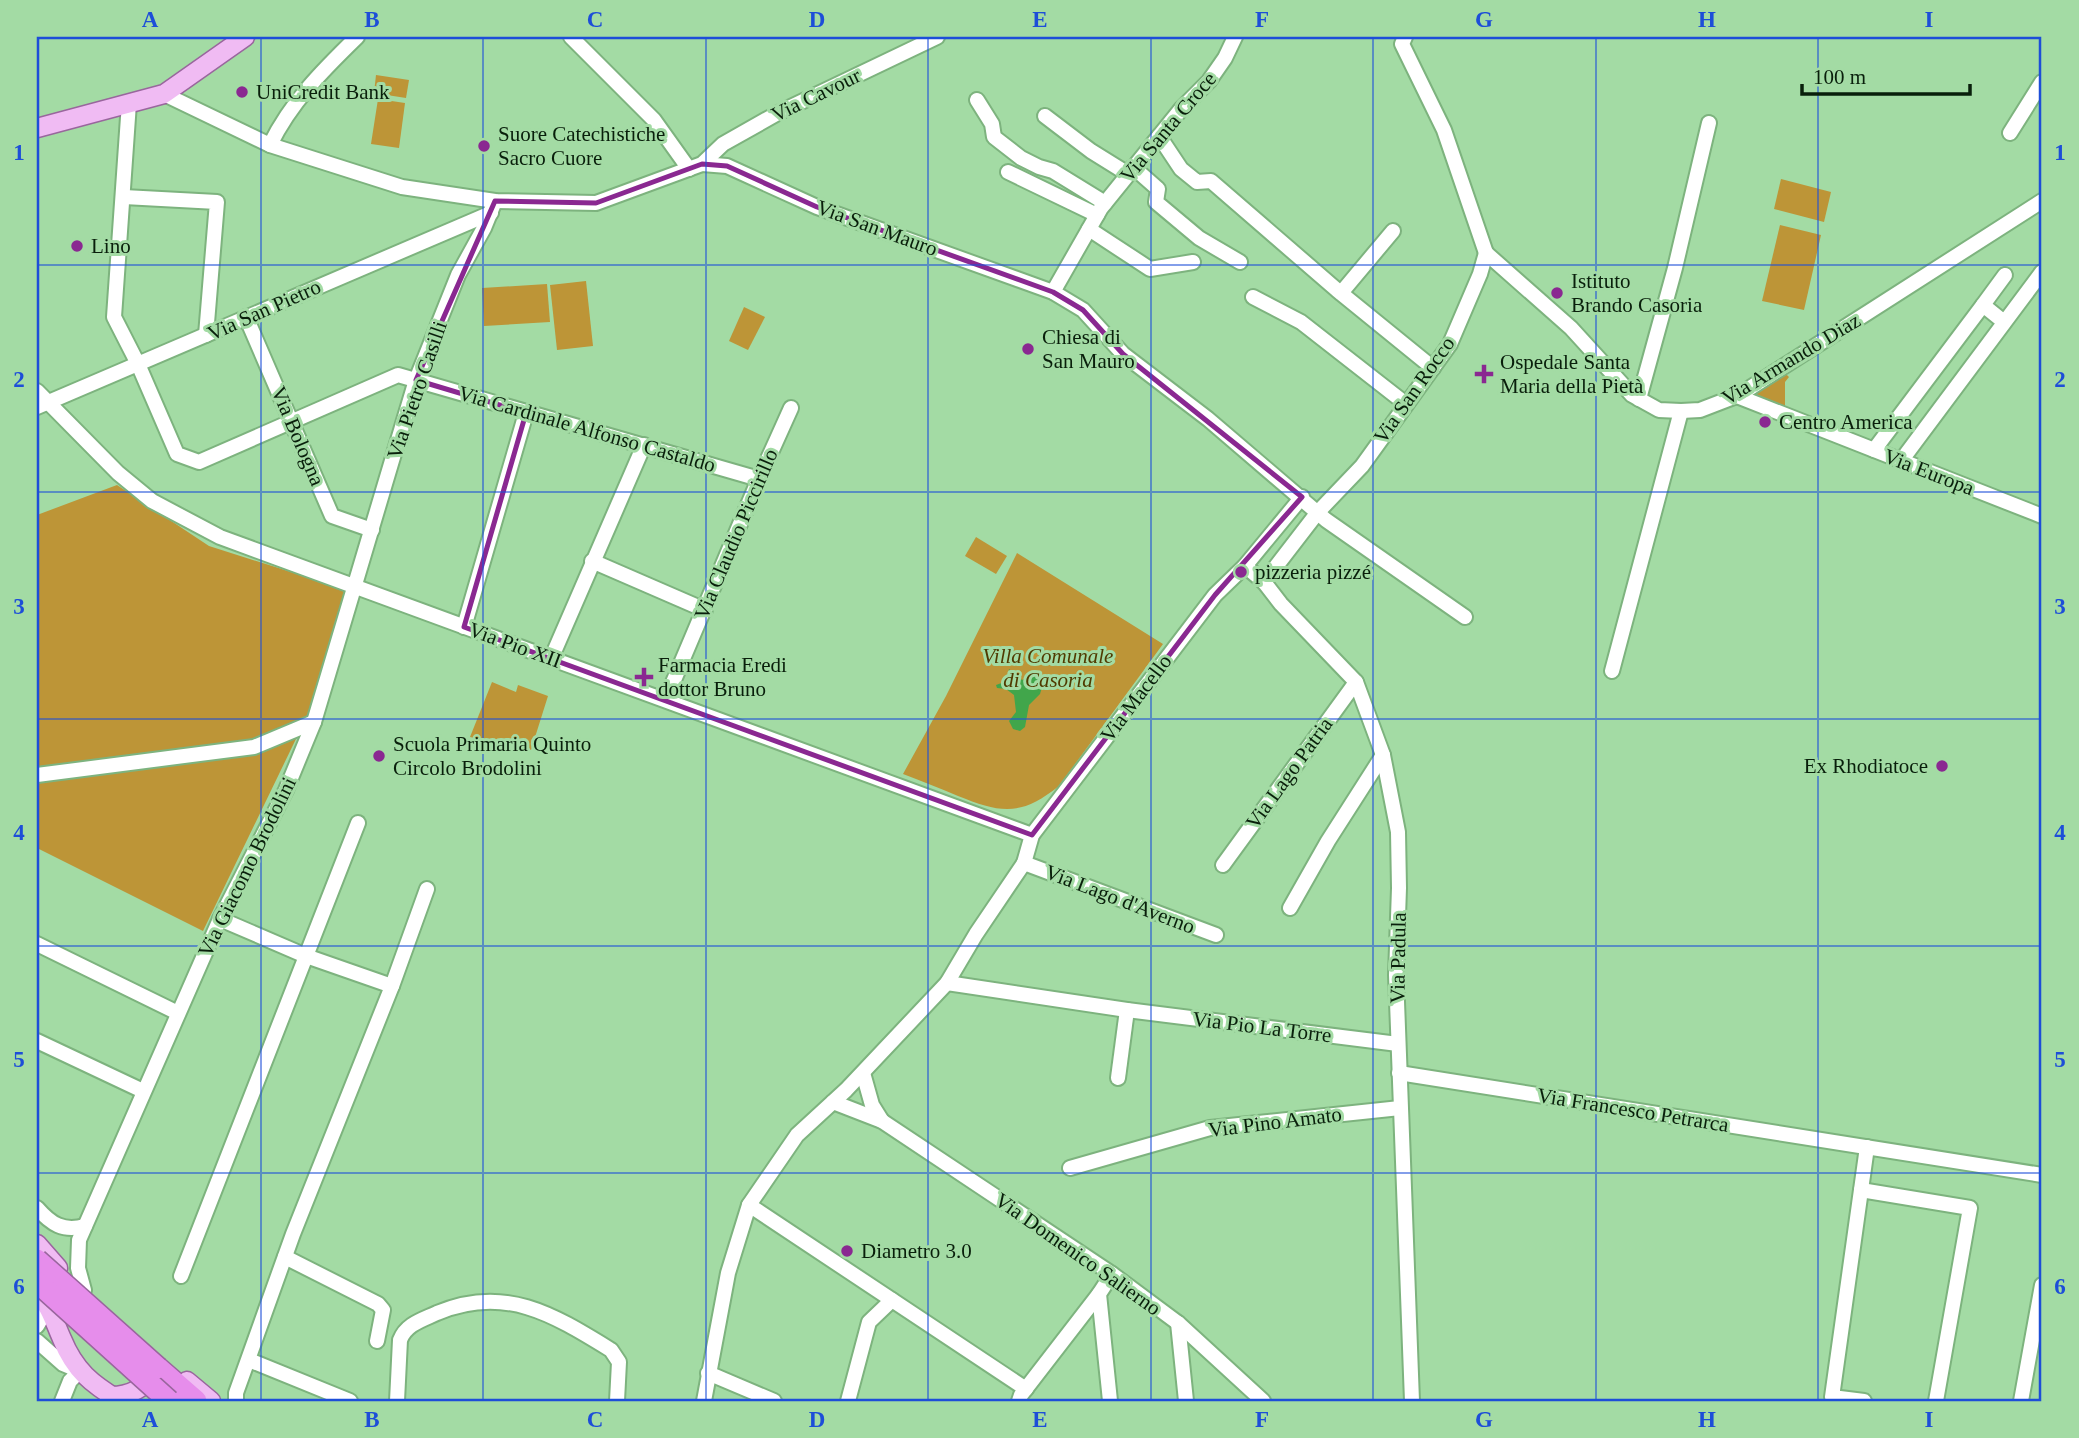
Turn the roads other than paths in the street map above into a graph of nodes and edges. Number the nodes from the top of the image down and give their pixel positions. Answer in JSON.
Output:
{"nodes":[{"id":1,"x":245,"y":37,"type":"edge"},
{"id":2,"x":356,"y":37,"type":"edge"},
{"id":3,"x":571,"y":37,"type":"edge"},
{"id":4,"x":937,"y":37,"type":"edge"},
{"id":5,"x":1235,"y":37,"type":"edge"},
{"id":6,"x":1400,"y":39,"type":"edge"},
{"id":7,"x":2042,"y":82,"type":"edge"},
{"id":8,"x":164,"y":94,"type":"junction"},
{"id":9,"x":977,"y":100,"type":"dead end"},
{"id":10,"x":129,"y":103,"type":"junction"},
{"id":11,"x":1045,"y":116,"type":"dead end"},
{"id":12,"x":1709,"y":123,"type":"dead end"},
{"id":13,"x":37,"y":128,"type":"edge"},
{"id":14,"x":2010,"y":133,"type":"dead end"},
{"id":15,"x":1159,"y":136,"type":"junction"},
{"id":16,"x":270,"y":145,"type":"junction"},
{"id":17,"x":696,"y":166,"type":"junction"},
{"id":18,"x":1131,"y":170,"type":"junction"},
{"id":19,"x":1008,"y":172,"type":"dead end"},
{"id":20,"x":124,"y":197,"type":"junction"},
{"id":21,"x":2042,"y":201,"type":"edge"},
{"id":22,"x":493,"y":207,"type":"junction"},
{"id":23,"x":1101,"y":209,"type":"junction"},
{"id":24,"x":1088,"y":229,"type":"junction"},
{"id":25,"x":1393,"y":231,"type":"dead end"},
{"id":26,"x":1486,"y":253,"type":"junction"},
{"id":27,"x":1193,"y":262,"type":"dead end"},
{"id":28,"x":1240,"y":262,"type":"dead end"},
{"id":29,"x":2042,"y":272,"type":"edge"},
{"id":30,"x":2005,"y":275,"type":"dead end"},
{"id":31,"x":1053,"y":292,"type":"junction"},
{"id":32,"x":1341,"y":293,"type":"junction"},
{"id":33,"x":1253,"y":297,"type":"dead end"},
{"id":34,"x":1983,"y":305,"type":"junction"},
{"id":35,"x":246,"y":317,"type":"junction"},
{"id":36,"x":2004,"y":322,"type":"junction"},
{"id":37,"x":206,"y":335,"type":"junction"},
{"id":38,"x":138,"y":365,"type":"junction"},
{"id":39,"x":1433,"y":368,"type":"junction"},
{"id":40,"x":416,"y":380,"type":"junction"},
{"id":41,"x":1738,"y":395,"type":"junction"},
{"id":42,"x":1639,"y":398,"type":"junction"},
{"id":43,"x":40,"y":400,"type":"edge"},
{"id":44,"x":1406,"y":404,"type":"junction"},
{"id":45,"x":791,"y":408,"type":"dead end"},
{"id":46,"x":1681,"y":411,"type":"junction"},
{"id":47,"x":526,"y":413,"type":"junction"},
{"id":48,"x":291,"y":421,"type":"junction"},
{"id":49,"x":644,"y":445,"type":"junction"},
{"id":50,"x":1874,"y":450,"type":"junction"},
{"id":51,"x":1901,"y":461,"type":"junction"},
{"id":52,"x":759,"y":478,"type":"junction"},
{"id":53,"x":1302,"y":497,"type":"junction"},
{"id":54,"x":1318,"y":512,"type":"junction"},
{"id":55,"x":2042,"y":516,"type":"edge"},
{"id":56,"x":372,"y":530,"type":"junction"},
{"id":57,"x":592,"y":561,"type":"junction"},
{"id":58,"x":1245,"y":566,"type":"junction"},
{"id":59,"x":1264,"y":582,"type":"junction"},
{"id":60,"x":356,"y":586,"type":"junction"},
{"id":61,"x":705,"y":610,"type":"junction"},
{"id":62,"x":1465,"y":617,"type":"dead end"},
{"id":63,"x":464,"y":626,"type":"junction"},
{"id":64,"x":551,"y":659,"type":"junction"},
{"id":65,"x":1612,"y":671,"type":"dead end"},
{"id":66,"x":1356,"y":682,"type":"junction"},
{"id":67,"x":666,"y":699,"type":"junction"},
{"id":68,"x":314,"y":722,"type":"junction"},
{"id":69,"x":1383,"y":755,"type":"junction"},
{"id":70,"x":37,"y":775,"type":"edge"},
{"id":71,"x":358,"y":823,"type":"dead end"},
{"id":72,"x":1032,"y":835,"type":"junction"},
{"id":73,"x":1024,"y":863,"type":"junction"},
{"id":74,"x":1223,"y":864,"type":"dead end"},
{"id":75,"x":427,"y":889,"type":"dead end"},
{"id":76,"x":1290,"y":908,"type":"dead end"},
{"id":77,"x":220,"y":919,"type":"junction"},
{"id":78,"x":1216,"y":935,"type":"dead end"},
{"id":79,"x":37,"y":944,"type":"edge"},
{"id":80,"x":306,"y":957,"type":"junction"},
{"id":81,"x":947,"y":983,"type":"junction"},
{"id":82,"x":391,"y":986,"type":"junction"},
{"id":83,"x":1127,"y":1010,"type":"junction"},
{"id":84,"x":178,"y":1013,"type":"junction"},
{"id":85,"x":37,"y":1041,"type":"edge"},
{"id":86,"x":1398,"y":1044,"type":"junction"},
{"id":87,"x":863,"y":1073,"type":"junction"},
{"id":88,"x":1399,"y":1073,"type":"junction"},
{"id":89,"x":1118,"y":1078,"type":"dead end"},
{"id":90,"x":143,"y":1091,"type":"junction"},
{"id":91,"x":833,"y":1102,"type":"junction"},
{"id":92,"x":1400,"y":1108,"type":"junction"},
{"id":93,"x":882,"y":1121,"type":"junction"},
{"id":94,"x":1867,"y":1147,"type":"junction"},
{"id":95,"x":1070,"y":1168,"type":"dead end"},
{"id":96,"x":2042,"y":1175,"type":"edge"},
{"id":97,"x":1861,"y":1189,"type":"junction"},
{"id":98,"x":749,"y":1205,"type":"junction"},
{"id":99,"x":37,"y":1208,"type":"edge"},
{"id":100,"x":85,"y":1226,"type":"junction"},
{"id":101,"x":37,"y":1244,"type":"edge"},
{"id":102,"x":285,"y":1257,"type":"junction"},
{"id":103,"x":37,"y":1260,"type":"edge"},
{"id":104,"x":1112,"y":1274,"type":"junction"},
{"id":105,"x":181,"y":1276,"type":"dead end"},
{"id":106,"x":37,"y":1282,"type":"edge"},
{"id":107,"x":2042,"y":1285,"type":"edge"},
{"id":108,"x":84,"y":1290,"type":"junction"},
{"id":109,"x":37,"y":1292,"type":"edge"},
{"id":110,"x":1099,"y":1294,"type":"junction"},
{"id":111,"x":892,"y":1300,"type":"junction"},
{"id":112,"x":49,"y":1306,"type":"junction"},
{"id":113,"x":1178,"y":1323,"type":"junction"},
{"id":114,"x":37,"y":1326,"type":"edge"},
{"id":115,"x":37,"y":1341,"type":"edge"},
{"id":116,"x":377,"y":1341,"type":"dead end"},
{"id":117,"x":153,"y":1353,"type":"junction"},
{"id":118,"x":249,"y":1360,"type":"junction"},
{"id":119,"x":80,"y":1371,"type":"junction"},
{"id":120,"x":708,"y":1373,"type":"junction"},
{"id":121,"x":1022,"y":1395,"type":"edge"},
{"id":122,"x":236,"y":1397,"type":"edge"},
{"id":123,"x":116,"y":1399,"type":"edge"},
{"id":124,"x":62,"y":1401,"type":"edge"},
{"id":125,"x":169,"y":1401,"type":"edge"},
{"id":126,"x":196,"y":1401,"type":"edge"},
{"id":127,"x":212,"y":1401,"type":"edge"},
{"id":128,"x":350,"y":1401,"type":"edge"},
{"id":129,"x":397,"y":1401,"type":"edge"},
{"id":130,"x":617,"y":1401,"type":"edge"},
{"id":131,"x":704,"y":1401,"type":"edge"},
{"id":132,"x":774,"y":1401,"type":"edge"},
{"id":133,"x":848,"y":1401,"type":"edge"},
{"id":134,"x":1111,"y":1401,"type":"edge"},
{"id":135,"x":1186,"y":1401,"type":"edge"},
{"id":136,"x":1263,"y":1401,"type":"edge"},
{"id":137,"x":1412,"y":1401,"type":"edge"},
{"id":138,"x":1864,"y":1401,"type":"edge"},
{"id":139,"x":1936,"y":1401,"type":"edge"},
{"id":140,"x":2021,"y":1401,"type":"edge"}],
"edges":[{"from":1,"to":8,"type":"main road"},
{"from":2,"to":16,"type":"street"},
{"from":3,"to":17,"type":"street"},
{"from":4,"to":17,"type":"street","name":"Via Cavour"},
{"from":5,"to":15,"type":"street","name":"Via Santa Croce"},
{"from":6,"to":26,"type":"street"},
{"from":7,"to":14,"type":"street"},
{"from":8,"to":10,"type":"main road"},
{"from":8,"to":16,"type":"street"},
{"from":9,"to":23,"type":"street"},
{"from":10,"to":13,"type":"main road"},
{"from":10,"to":20,"type":"street"},
{"from":11,"to":18,"type":"street"},
{"from":12,"to":42,"type":"street"},
{"from":15,"to":18,"type":"street","name":"Via Santa Croce"},
{"from":15,"to":32,"type":"street"},
{"from":16,"to":22,"type":"street"},
{"from":17,"to":22,"type":"street"},
{"from":17,"to":31,"type":"street","name":"Via San Mauro"},
{"from":18,"to":23,"type":"street","name":"Via Santa Croce"},
{"from":18,"to":28,"type":"street"},
{"from":19,"to":23,"type":"street"},
{"from":20,"to":37,"type":"street"},
{"from":20,"to":38,"type":"street"},
{"from":21,"to":41,"type":"street","name":"Via Armando Diaz"},
{"from":22,"to":35,"type":"street","name":"Via San Pietro"},
{"from":22,"to":40,"type":"street","name":"Via Pietro Casilli"},
{"from":23,"to":24,"type":"street","name":"Via Santa Croce"},
{"from":24,"to":27,"type":"street"},
{"from":24,"to":31,"type":"street","name":"Via Santa Croce"},
{"from":25,"to":32,"type":"street"},
{"from":26,"to":39,"type":"street","name":"Via San Rocco"},
{"from":26,"to":42,"type":"street","name":"Via Armando Diaz"},
{"from":29,"to":36,"type":"street"},
{"from":30,"to":34,"type":"street"},
{"from":31,"to":53,"type":"street","name":"Via San Mauro"},
{"from":32,"to":39,"type":"street"},
{"from":33,"to":44,"type":"street"},
{"from":34,"to":36,"type":"street"},
{"from":34,"to":50,"type":"street"},
{"from":35,"to":37,"type":"street","name":"Via San Pietro"},
{"from":35,"to":48,"type":"street","name":"Via Bologna"},
{"from":36,"to":51,"type":"street"},
{"from":37,"to":38,"type":"street","name":"Via San Pietro"},
{"from":38,"to":43,"type":"street","name":"Via San Pietro"},
{"from":38,"to":48,"type":"street","name":"Via Cardinale Alfonso Castaldo"},
{"from":39,"to":44,"type":"street","name":"Via San Rocco"},
{"from":40,"to":47,"type":"street","name":"Via Cardinale Alfonso Castaldo"},
{"from":40,"to":48,"type":"street","name":"Via Cardinale Alfonso Castaldo"},
{"from":40,"to":56,"type":"street","name":"Via Pietro Casilli"},
{"from":41,"to":46,"type":"street","name":"Via Armando Diaz"},
{"from":41,"to":50,"type":"street","name":"Via Europa"},
{"from":42,"to":46,"type":"street","name":"Via Armando Diaz"},
{"from":43,"to":60,"type":"street","name":"Via Pio XII"},
{"from":44,"to":54,"type":"street","name":"Via San Rocco"},
{"from":45,"to":52,"type":"street","name":"Via Claudio Piccirillo"},
{"from":46,"to":65,"type":"street"},
{"from":47,"to":49,"type":"street","name":"Via Cardinale Alfonso Castaldo"},
{"from":47,"to":63,"type":"street"},
{"from":48,"to":56,"type":"street","name":"Via Bologna"},
{"from":49,"to":52,"type":"street","name":"Via Cardinale Alfonso Castaldo"},
{"from":49,"to":57,"type":"street"},
{"from":50,"to":51,"type":"street","name":"Via Europa"},
{"from":51,"to":55,"type":"street","name":"Via Europa"},
{"from":52,"to":61,"type":"street","name":"Via Claudio Piccirillo"},
{"from":53,"to":54,"type":"street","name":"Via San Mauro"},
{"from":53,"to":58,"type":"street","name":"Via Macello"},
{"from":54,"to":59,"type":"street","name":"Via San Rocco"},
{"from":54,"to":62,"type":"street","name":"Via San Mauro"},
{"from":56,"to":60,"type":"street","name":"Via Pietro Casilli"},
{"from":57,"to":61,"type":"street"},
{"from":57,"to":64,"type":"street"},
{"from":58,"to":59,"type":"street","name":"Via Padula"},
{"from":58,"to":72,"type":"street","name":"Via Macello"},
{"from":59,"to":66,"type":"street","name":"Via Padula"},
{"from":60,"to":63,"type":"street","name":"Via Pio XII"},
{"from":60,"to":68,"type":"street","name":"Via Giacomo Brodolini"},
{"from":61,"to":67,"type":"street","name":"Via Claudio Piccirillo"},
{"from":63,"to":64,"type":"street","name":"Via Pio XII"},
{"from":64,"to":67,"type":"street","name":"Via Pio XII"},
{"from":66,"to":69,"type":"street","name":"Via Padula"},
{"from":66,"to":74,"type":"street","name":"Via Lago Patria"},
{"from":67,"to":72,"type":"street","name":"Via Pio XII"},
{"from":68,"to":70,"type":"street"},
{"from":68,"to":77,"type":"street","name":"Via Giacomo Brodolini"},
{"from":69,"to":76,"type":"street"},
{"from":69,"to":86,"type":"street","name":"Via Padula"},
{"from":71,"to":80,"type":"street"},
{"from":72,"to":73,"type":"street"},
{"from":73,"to":78,"type":"street","name":"Via Lago d'Averno"},
{"from":73,"to":81,"type":"street"},
{"from":75,"to":82,"type":"street"},
{"from":77,"to":80,"type":"street"},
{"from":77,"to":84,"type":"street","name":"Via Giacomo Brodolini"},
{"from":79,"to":84,"type":"street"},
{"from":80,"to":82,"type":"street"},
{"from":80,"to":105,"type":"street"},
{"from":81,"to":83,"type":"street","name":"Via Pio La Torre"},
{"from":81,"to":87,"type":"street"},
{"from":82,"to":102,"type":"street"},
{"from":83,"to":86,"type":"street","name":"Via Pio La Torre"},
{"from":83,"to":89,"type":"street"},
{"from":84,"to":90,"type":"street","name":"Via Giacomo Brodolini"},
{"from":85,"to":90,"type":"street"},
{"from":86,"to":88,"type":"street","name":"Via Padula"},
{"from":87,"to":91,"type":"street"},
{"from":87,"to":93,"type":"street"},
{"from":88,"to":92,"type":"street","name":"Via Padula"},
{"from":88,"to":94,"type":"street","name":"Via Francesco Petrarca"},
{"from":90,"to":100,"type":"street","name":"Via Giacomo Brodolini"},
{"from":91,"to":93,"type":"street","name":"Via Domenico Salierno"},
{"from":91,"to":98,"type":"street"},
{"from":92,"to":95,"type":"street","name":"Via Pino Amato"},
{"from":92,"to":137,"type":"street","name":"Via Padula"},
{"from":93,"to":104,"type":"street","name":"Via Domenico Salierno"},
{"from":94,"to":96,"type":"street","name":"Via Francesco Petrarca"},
{"from":94,"to":97,"type":"street"},
{"from":97,"to":138,"type":"street"},
{"from":97,"to":139,"type":"street"},
{"from":98,"to":111,"type":"street"},
{"from":98,"to":120,"type":"street"},
{"from":99,"to":100,"type":"street"},
{"from":100,"to":108,"type":"street","name":"Via Giacomo Brodolini"},
{"from":101,"to":108,"type":"main road"},
{"from":102,"to":116,"type":"street"},
{"from":102,"to":118,"type":"street"},
{"from":103,"to":126,"type":"highway","bridge":true},
{"from":104,"to":110,"type":"street"},
{"from":104,"to":113,"type":"street","name":"Via Domenico Salierno"},
{"from":106,"to":125,"type":"highway","bridge":true},
{"from":107,"to":140,"type":"street"},
{"from":108,"to":117,"type":"main road"},
{"from":109,"to":112,"type":"main road"},
{"from":110,"to":121,"type":"street"},
{"from":110,"to":134,"type":"street"},
{"from":111,"to":121,"type":"street"},
{"from":111,"to":133,"type":"street"},
{"from":112,"to":114,"type":"street"},
{"from":112,"to":119,"type":"main road"},
{"from":113,"to":135,"type":"street"},
{"from":113,"to":136,"type":"street","name":"Via Domenico Salierno"},
{"from":115,"to":119,"type":"street"},
{"from":117,"to":123,"type":"main road"},
{"from":117,"to":127,"type":"main road"},
{"from":118,"to":122,"type":"street"},
{"from":118,"to":128,"type":"street"},
{"from":119,"to":123,"type":"main road"},
{"from":119,"to":124,"type":"street"},
{"from":120,"to":131,"type":"street"},
{"from":120,"to":132,"type":"street"},
{"from":122,"to":127,"type":"street"},
{"from":129,"to":130,"type":"street"}]}
